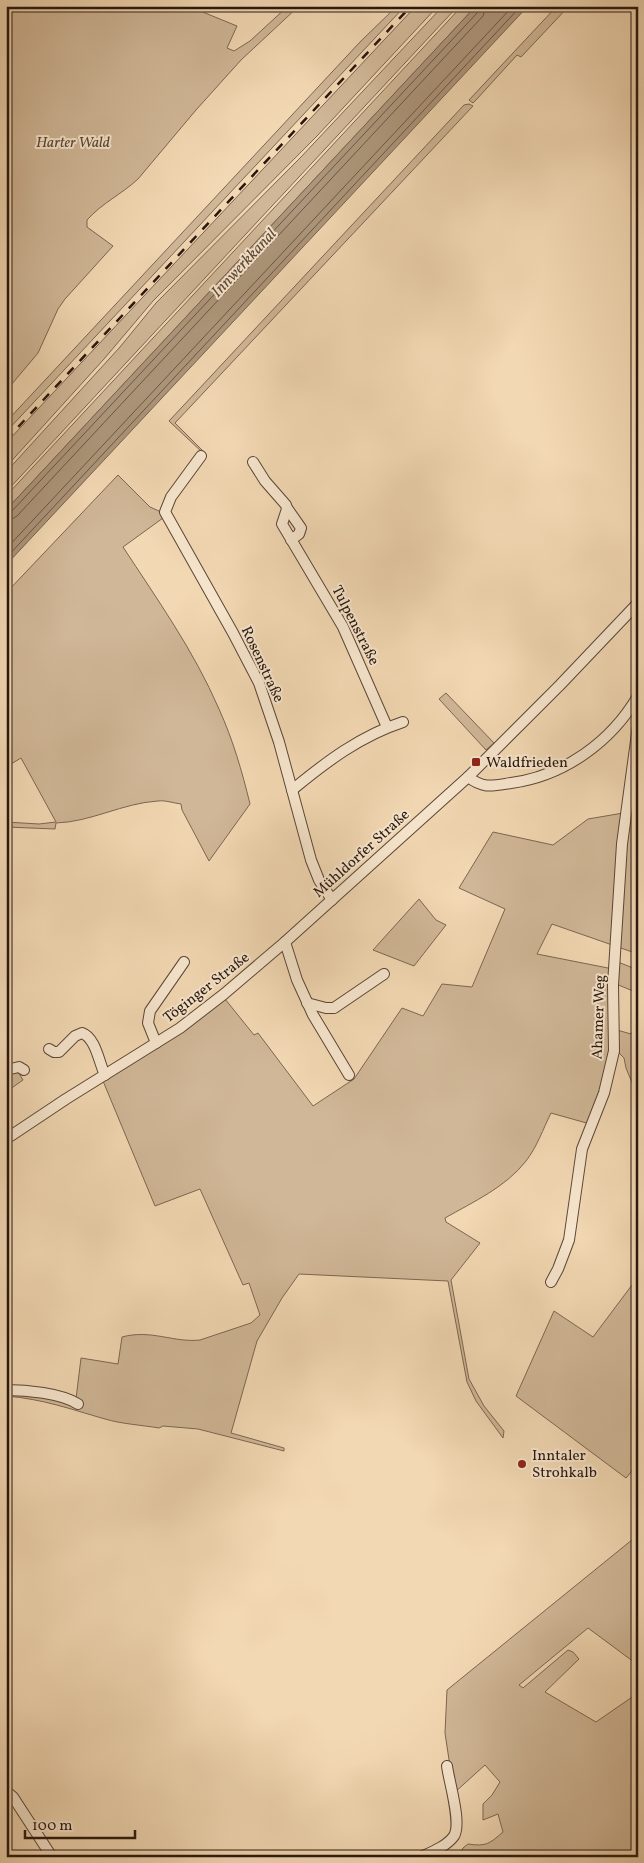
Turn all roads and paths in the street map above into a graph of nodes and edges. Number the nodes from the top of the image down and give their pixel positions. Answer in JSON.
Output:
{"nodes":[{"id":1,"x":201,"y":456,"type":"dead end"},
{"id":2,"x":253,"y":462,"type":"dead end"},
{"id":3,"x":287,"y":508,"type":"junction"},
{"id":4,"x":291,"y":540,"type":"junction"},
{"id":5,"x":638,"y":604,"type":"edge"},
{"id":6,"x":637,"y":702,"type":"edge"},
{"id":7,"x":402,"y":722,"type":"dead end"},
{"id":8,"x":638,"y":726,"type":"edge"},
{"id":9,"x":387,"y":727,"type":"junction"},
{"id":10,"x":635,"y":776,"type":"edge"},
{"id":11,"x":468,"y":777,"type":"junction"},
{"id":12,"x":292,"y":790,"type":"junction"},
{"id":13,"x":332,"y":900,"type":"junction"},
{"id":14,"x":285,"y":942,"type":"junction"},
{"id":15,"x":274,"y":952,"type":"joint"},
{"id":16,"x":184,"y":962,"type":"dead end"},
{"id":17,"x":384,"y":974,"type":"dead end"},
{"id":18,"x":307,"y":1003,"type":"junction"},
{"id":19,"x":156,"y":1043,"type":"junction"},
{"id":20,"x":49,"y":1048,"type":"dead end"},
{"id":21,"x":6,"y":1070,"type":"edge"},
{"id":22,"x":24,"y":1070,"type":"dead end"},
{"id":23,"x":105,"y":1075,"type":"junction"},
{"id":24,"x":349,"y":1075,"type":"dead end"},
{"id":25,"x":6,"y":1139,"type":"edge"},
{"id":26,"x":551,"y":1282,"type":"dead end"},
{"id":27,"x":6,"y":1390,"type":"edge"},
{"id":28,"x":78,"y":1404,"type":"dead end"},
{"id":29,"x":448,"y":1766,"type":"dead end"},
{"id":30,"x":6,"y":1791,"type":"edge"},
{"id":31,"x":52,"y":1857,"type":"edge"},
{"id":32,"x":421,"y":1857,"type":"edge"}],
"edges":[{"from":1,"to":12,"type":"street","name":"Rosenstraße"},
{"from":2,"to":3,"type":"street"},
{"from":3,"to":4,"type":"street","name":"Tulpenstraße"},
{"from":3,"to":4,"type":"street"},
{"from":4,"to":9,"type":"street","name":"Tulpenstraße"},
{"from":5,"to":11,"type":"street","name":"Mühldorfer Straße"},
{"from":6,"to":11,"type":"street"},
{"from":7,"to":9,"type":"street"},
{"from":8,"to":10,"type":"street","name":"Ahamer Weg"},
{"from":9,"to":12,"type":"street"},
{"from":10,"to":26,"type":"street","name":"Ahamer Weg"},
{"from":11,"to":13,"type":"street","name":"Mühldorfer Straße"},
{"from":12,"to":13,"type":"street","name":"Rosenstraße"},
{"from":13,"to":14,"type":"street","name":"Mühldorfer Straße"},
{"from":14,"to":15,"type":"street","name":"Mühldorfer Straße"},
{"from":14,"to":18,"type":"street"},
{"from":15,"to":19,"type":"street","name":"Töginger Straße"},
{"from":16,"to":19,"type":"street","name":"Töginger Straße"},
{"from":17,"to":18,"type":"street"},
{"from":18,"to":24,"type":"street"},
{"from":19,"to":23,"type":"street","name":"Töginger Straße"},
{"from":20,"to":23,"type":"street"},
{"from":21,"to":22,"type":"street"},
{"from":23,"to":25,"type":"street","name":"Töginger Straße"},
{"from":27,"to":28,"type":"street"},
{"from":29,"to":32,"type":"street"},
{"from":30,"to":31,"type":"street"}]}
